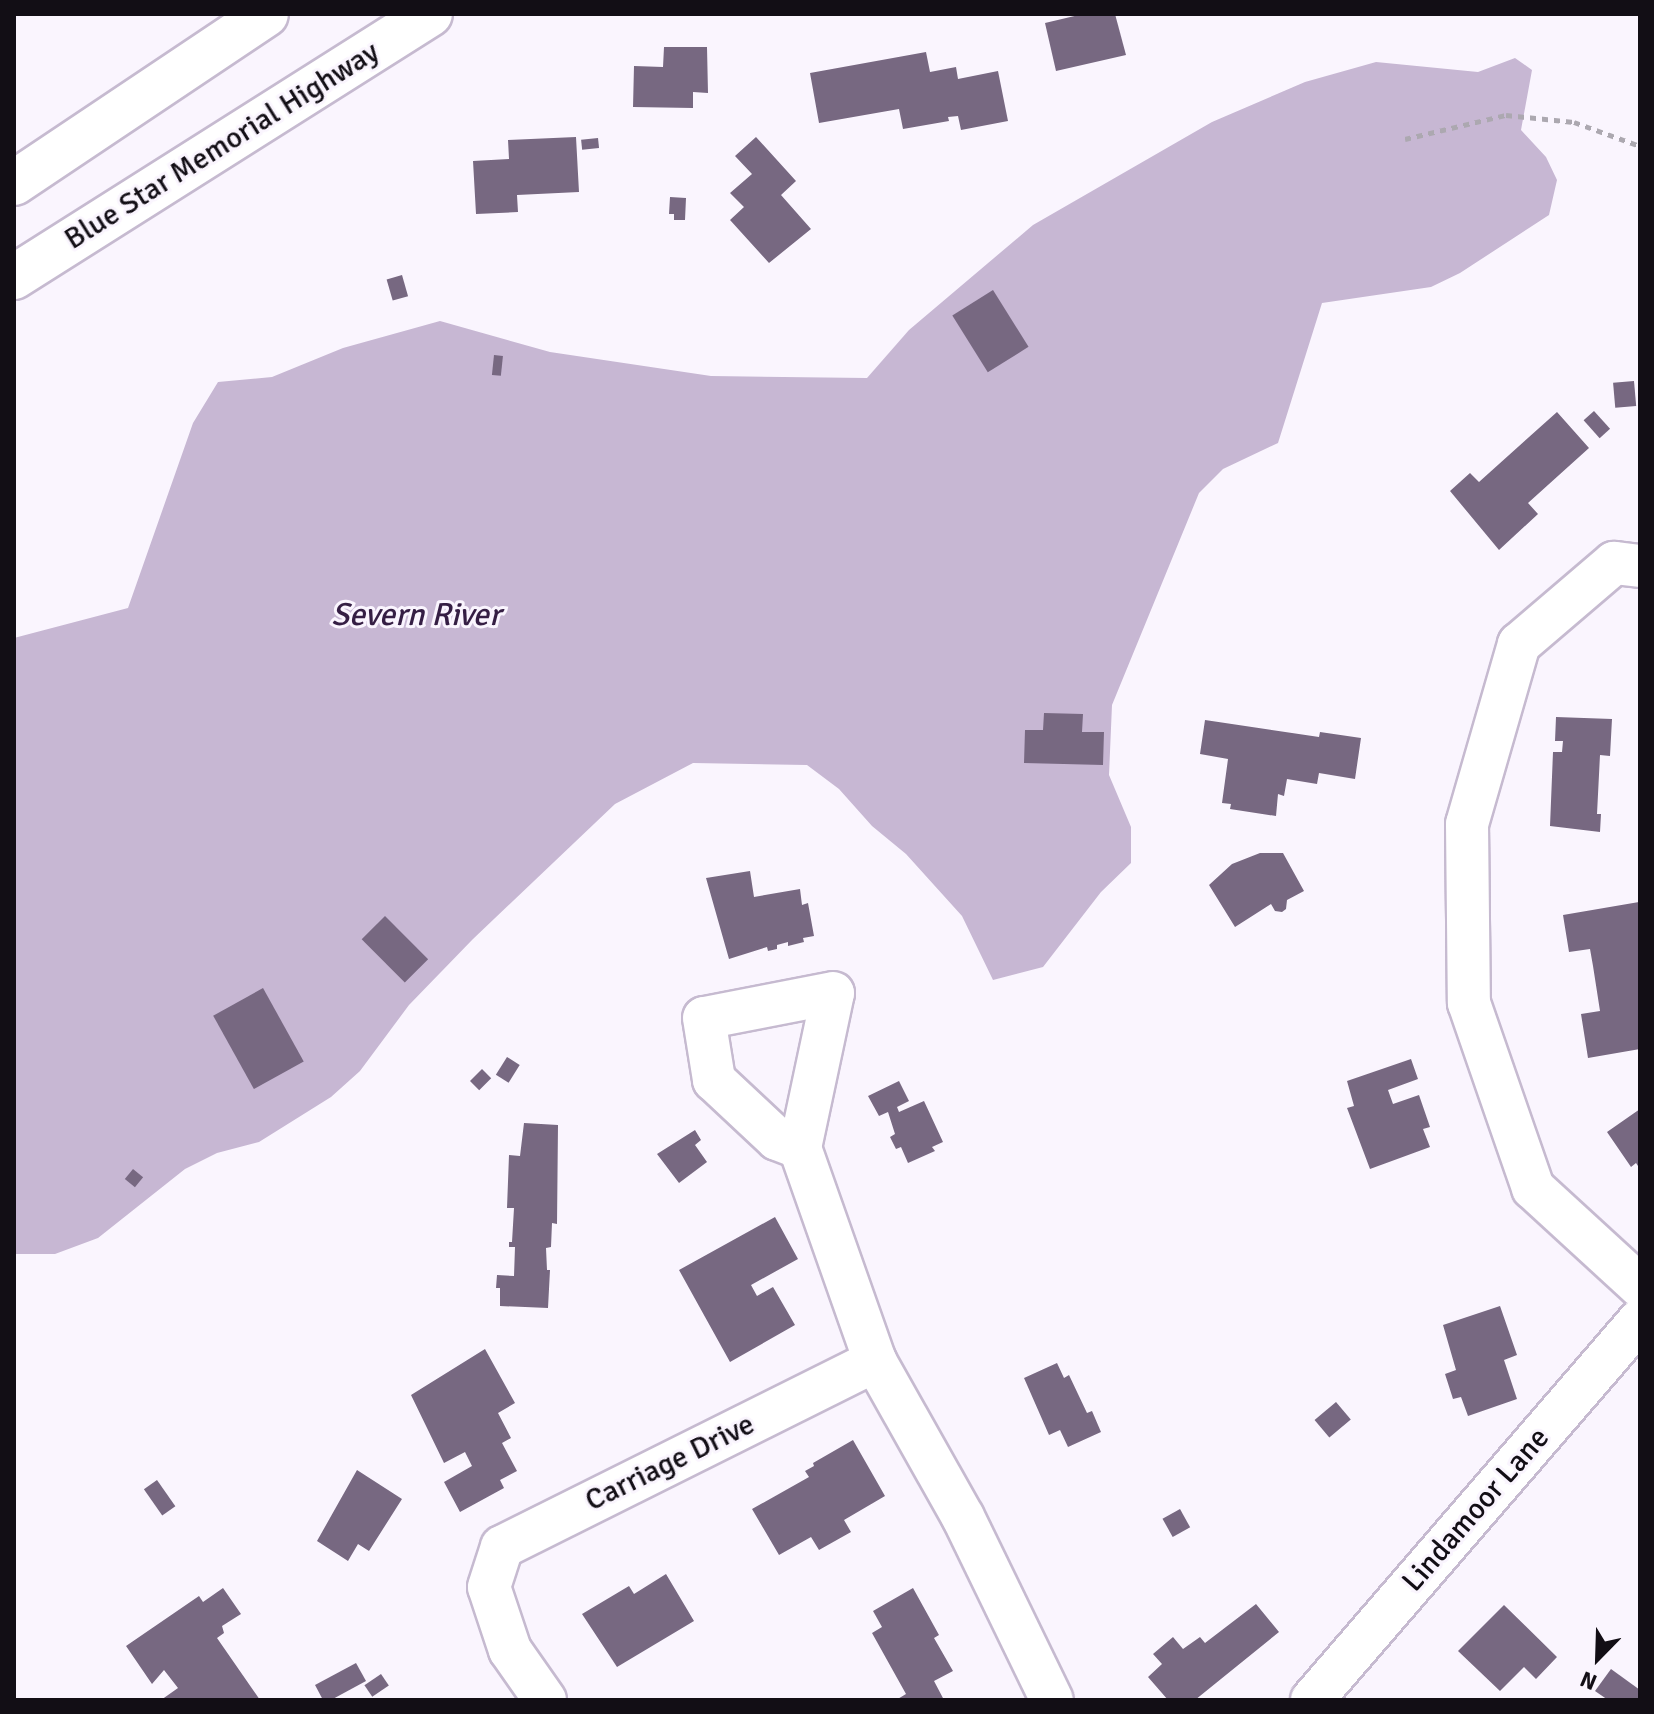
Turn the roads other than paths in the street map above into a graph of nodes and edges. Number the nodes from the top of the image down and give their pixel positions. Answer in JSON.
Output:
{"nodes":[{"id":1,"x":266,"y":14,"type":"edge"},
{"id":2,"x":430,"y":14,"type":"edge"},
{"id":3,"x":14,"y":183,"type":"edge"},
{"id":4,"x":14,"y":277,"type":"edge"},
{"id":5,"x":1640,"y":566,"type":"edge"},
{"id":6,"x":800,"y":1148,"type":"dead end"},
{"id":7,"x":1640,"y":1286,"type":"edge"},
{"id":8,"x":1640,"y":1320,"type":"edge"},
{"id":9,"x":875,"y":1361,"type":"junction"},
{"id":10,"x":545,"y":1700,"type":"edge"},
{"id":11,"x":1052,"y":1700,"type":"edge"},
{"id":12,"x":1312,"y":1700,"type":"edge"}],
"edges":[{"from":1,"to":3,"type":"highway"},
{"from":2,"to":4,"type":"highway","name":"Blue Star Memorial Highway"},
{"from":5,"to":7,"type":"street"},
{"from":6,"to":9,"type":"street"},
{"from":8,"to":12,"type":"street","name":"Lindamoor Lane"},
{"from":9,"to":10,"type":"street","name":"Carriage Drive"},
{"from":9,"to":11,"type":"street"}]}
